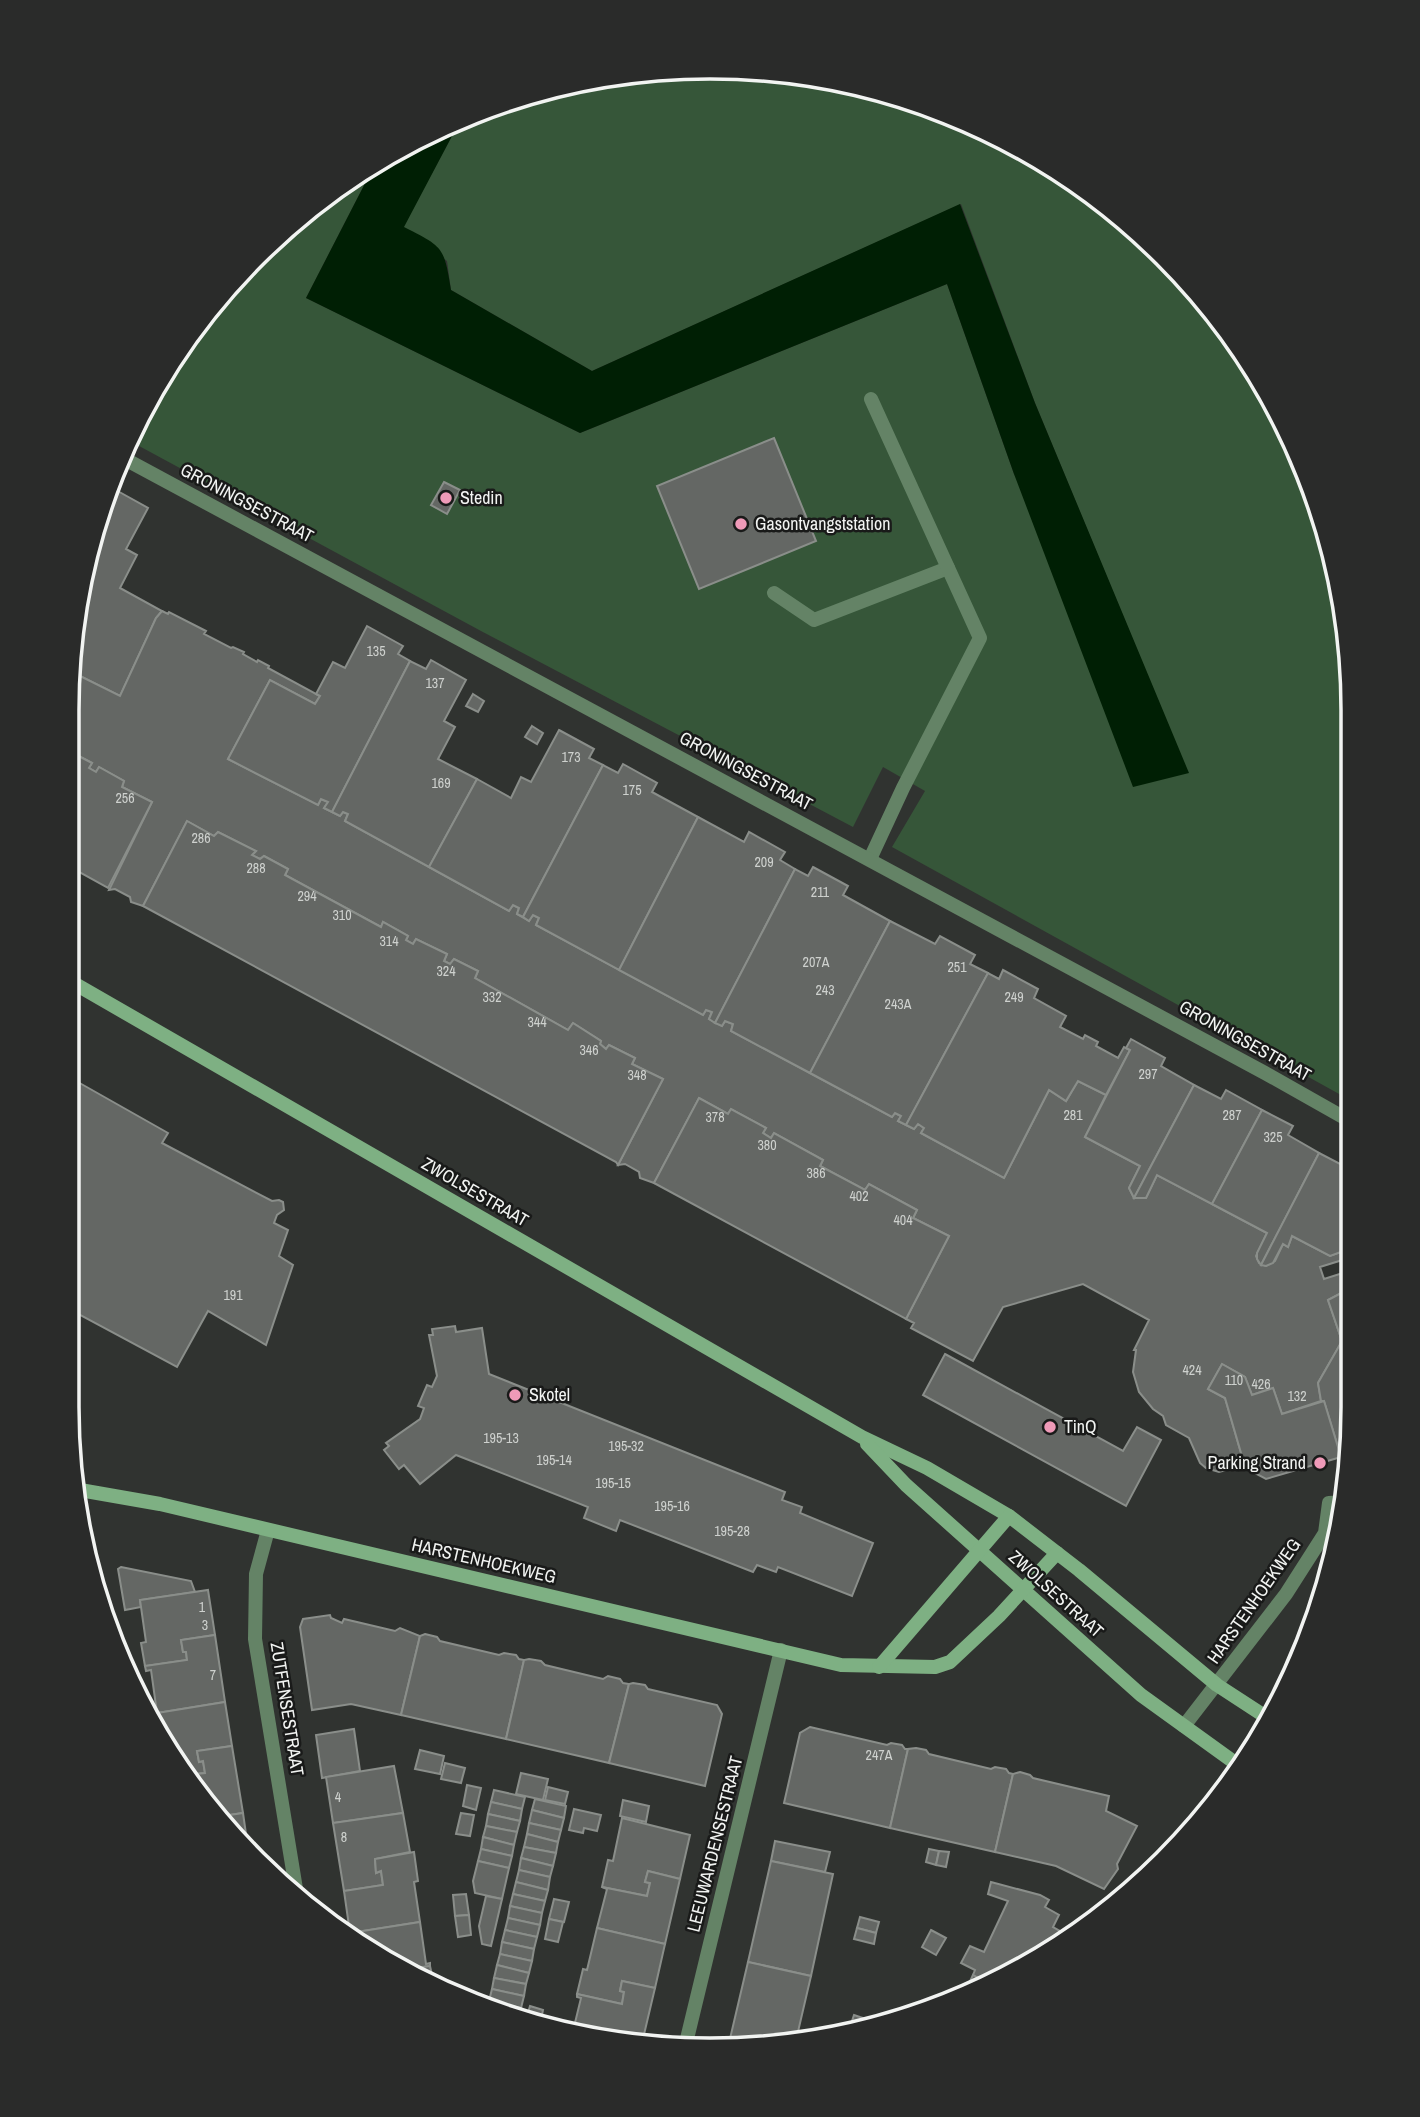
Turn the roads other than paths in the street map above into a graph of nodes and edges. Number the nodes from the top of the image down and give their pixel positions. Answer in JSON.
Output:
{"nodes":[{"id":1,"x":871,"y":399,"type":"dead end"},
{"id":2,"x":130,"y":462,"type":"edge"},
{"id":3,"x":948,"y":568,"type":"junction"},
{"id":4,"x":774,"y":593,"type":"dead end"},
{"id":5,"x":870,"y":859,"type":"junction"},
{"id":6,"x":79,"y":987,"type":"edge"},
{"id":7,"x":1341,"y":1116,"type":"edge"},
{"id":8,"x":862,"y":1437,"type":"junction"},
{"id":9,"x":84,"y":1491,"type":"edge"},
{"id":10,"x":1334,"y":1503,"type":"edge"},
{"id":11,"x":1009,"y":1516,"type":"junction"},
{"id":12,"x":268,"y":1530,"type":"junction"},
{"id":13,"x":978,"y":1550,"type":"junction"},
{"id":14,"x":1057,"y":1553,"type":"junction"},
{"id":15,"x":1023,"y":1590,"type":"junction"},
{"id":16,"x":781,"y":1650,"type":"junction"},
{"id":17,"x":880,"y":1667,"type":"junction"},
{"id":18,"x":1217,"y":1685,"type":"junction"},
{"id":19,"x":1262,"y":1714,"type":"edge"},
{"id":20,"x":1184,"y":1726,"type":"junction"},
{"id":21,"x":1233,"y":1761,"type":"edge"},
{"id":22,"x":295,"y":1883,"type":"edge"},
{"id":23,"x":687,"y":2037,"type":"edge"}],
"edges":[{"from":1,"to":3,"type":"street"},
{"from":2,"to":5,"type":"street","name":"GRONINGSESTRAAT"},
{"from":3,"to":4,"type":"street"},
{"from":3,"to":5,"type":"street"},
{"from":5,"to":7,"type":"street","name":"GRONINGSESTRAAT"},
{"from":6,"to":8,"type":"main road","name":"ZWOLSESTRAAT"},
{"from":8,"to":11,"type":"main road","name":"ZWOLSESTRAAT"},
{"from":8,"to":13,"type":"main road","name":"ZWOLSESTRAAT"},
{"from":9,"to":12,"type":"main road","name":"HARSTENHOEKWEG"},
{"from":10,"to":18,"type":"street","name":"HARSTENHOEKWEG"},
{"from":11,"to":13,"type":"main road"},
{"from":11,"to":14,"type":"main road","name":"ZWOLSESTRAAT"},
{"from":12,"to":16,"type":"main road","name":"HARSTENHOEKWEG"},
{"from":12,"to":22,"type":"street","name":"ZUTFENSESTRAAT"},
{"from":13,"to":15,"type":"main road","name":"ZWOLSESTRAAT"},
{"from":13,"to":17,"type":"main road"},
{"from":14,"to":15,"type":"main road","name":"HARSTENHOEKWEG"},
{"from":14,"to":18,"type":"main road","name":"ZWOLSESTRAAT"},
{"from":15,"to":17,"type":"main road","name":"HARSTENHOEKWEG"},
{"from":15,"to":20,"type":"main road","name":"ZWOLSESTRAAT"},
{"from":16,"to":17,"type":"main road","name":"HARSTENHOEKWEG"},
{"from":16,"to":23,"type":"street","name":"LEEUWARDENSESTRAAT"},
{"from":18,"to":19,"type":"main road","name":"ZWOLSESTRAAT"},
{"from":18,"to":20,"type":"street","name":"HARSTENHOEKWEG"},
{"from":20,"to":21,"type":"main road","name":"ZWOLSESTRAAT"}]}
